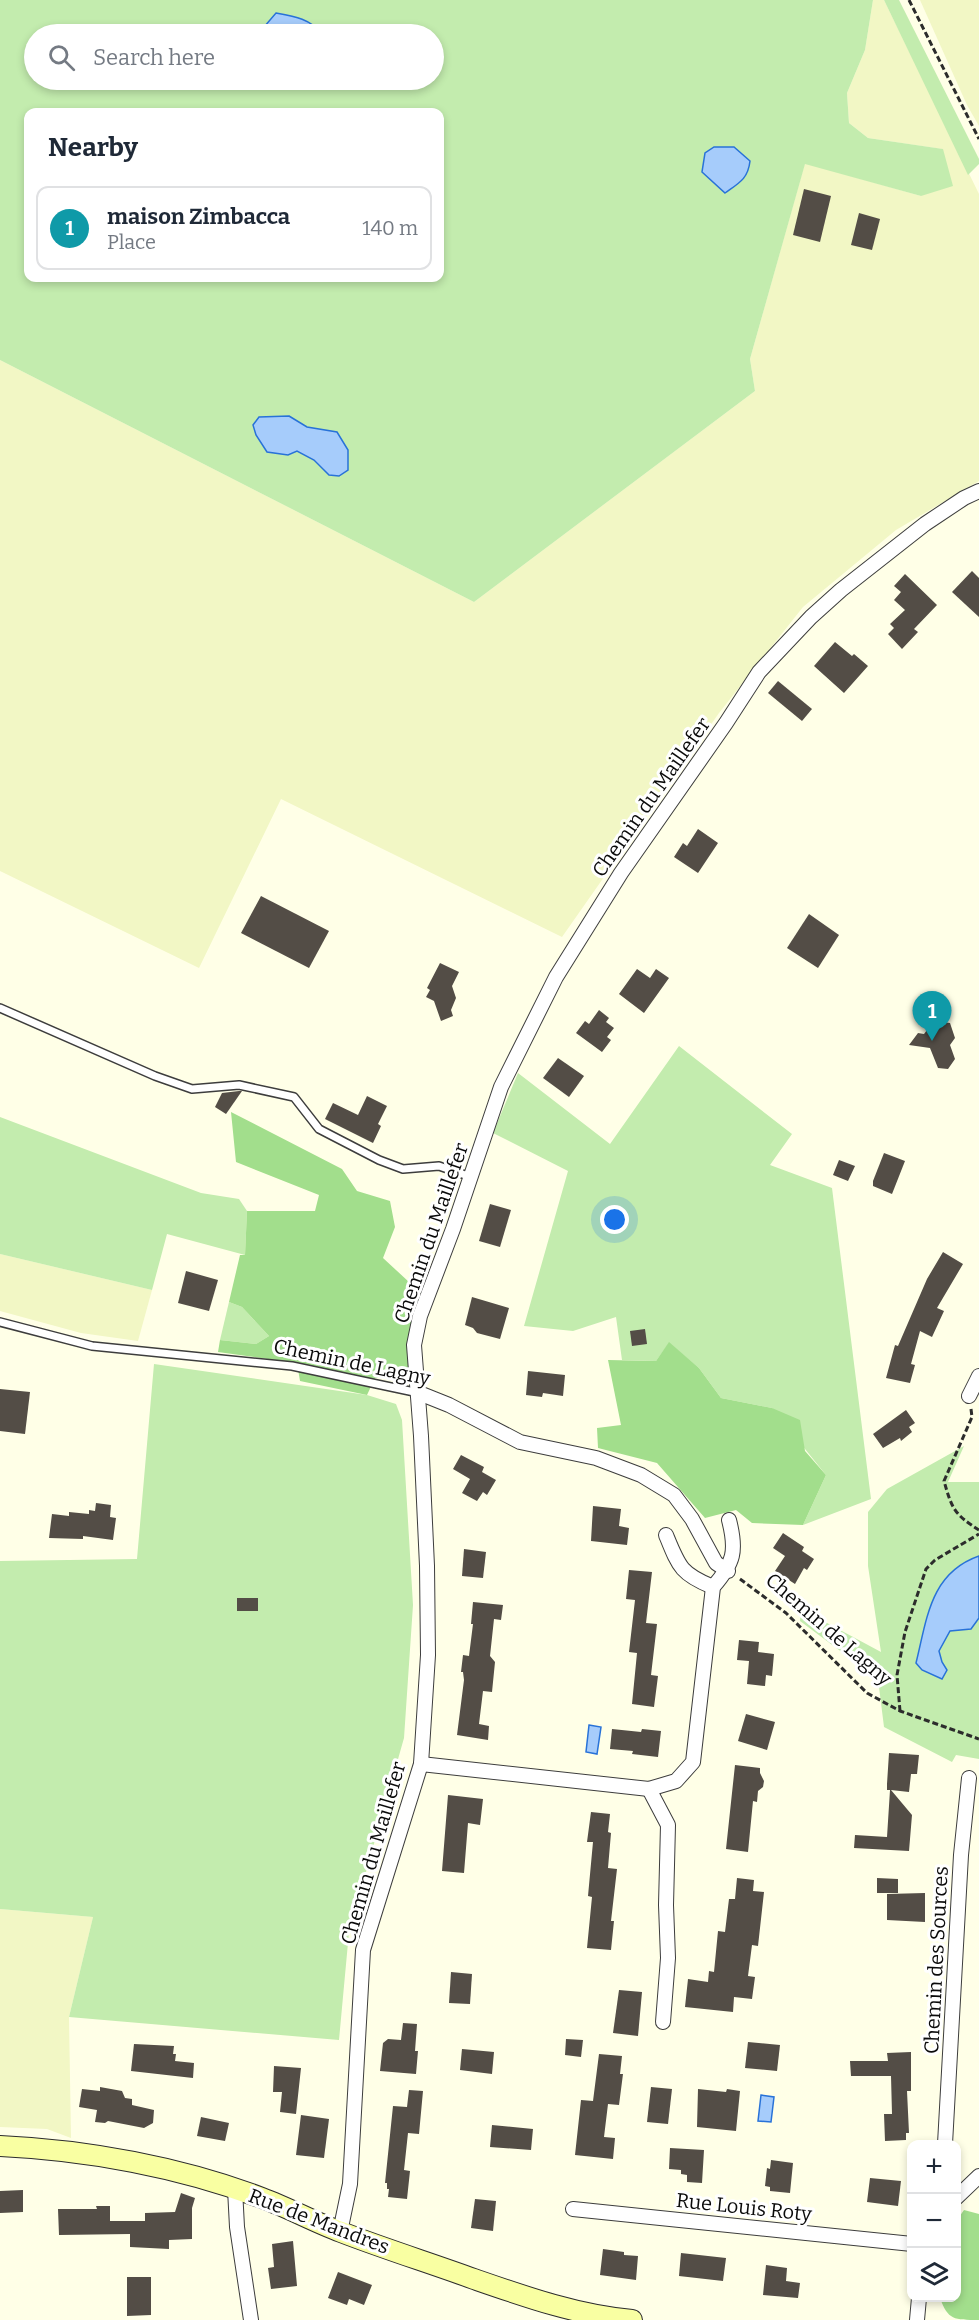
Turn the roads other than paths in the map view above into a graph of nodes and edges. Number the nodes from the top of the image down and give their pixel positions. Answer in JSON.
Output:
{"nodes":[{"id":1,"x":979,"y":491,"type":"edge"},
{"id":2,"x":0,"y":1008,"type":"edge"},
{"id":3,"x":471,"y":1177,"type":"junction"},
{"id":4,"x":0,"y":1322,"type":"edge"},
{"id":5,"x":979,"y":1376,"type":"edge"},
{"id":6,"x":419,"y":1394,"type":"junction"},
{"id":7,"x":969,"y":1396,"type":"road end"},
{"id":8,"x":729,"y":1520,"type":"dead end"},
{"id":9,"x":666,"y":1535,"type":"dead end"},
{"id":10,"x":728,"y":1571,"type":"junction"},
{"id":11,"x":714,"y":1587,"type":"junction"},
{"id":12,"x":421,"y":1764,"type":"junction"},
{"id":13,"x":969,"y":1778,"type":"dead end"},
{"id":14,"x":649,"y":1789,"type":"junction"},
{"id":15,"x":663,"y":2022,"type":"dead end"},
{"id":16,"x":945,"y":2140,"type":"edge"},
{"id":17,"x":0,"y":2146,"type":"edge"},
{"id":18,"x":979,"y":2176,"type":"edge"},
{"id":19,"x":235,"y":2189,"type":"junction"},
{"id":20,"x":961,"y":2194,"type":"edge"},
{"id":21,"x":573,"y":2208,"type":"dead end"},
{"id":22,"x":340,"y":2232,"type":"junction"},
{"id":23,"x":907,"y":2243,"type":"edge"},
{"id":24,"x":919,"y":2302,"type":"edge"},
{"id":25,"x":251,"y":2320,"type":"edge"},
{"id":26,"x":632,"y":2320,"type":"edge"},
{"id":27,"x":917,"y":2320,"type":"edge"}],
"edges":[{"from":1,"to":3,"type":"street","name":"Chemin du Maillefer"},
{"from":2,"to":3,"type":"lane"},
{"from":3,"to":6,"type":"street","name":"Chemin du Maillefer"},
{"from":4,"to":6,"type":"lane","name":"Chemin de Lagny"},
{"from":5,"to":7,"type":"street"},
{"from":6,"to":10,"type":"street","name":"Chemin de Lagny"},
{"from":6,"to":12,"type":"street","name":"Chemin du Maillefer"},
{"from":8,"to":10,"type":"street"},
{"from":9,"to":11,"type":"street"},
{"from":10,"to":11,"type":"street"},
{"from":11,"to":14,"type":"street"},
{"from":12,"to":14,"type":"street"},
{"from":12,"to":22,"type":"street","name":"Chemin du Maillefer"},
{"from":13,"to":16,"type":"street","name":"Chemin des Sources"},
{"from":14,"to":15,"type":"street"},
{"from":17,"to":19,"type":"street","name":"Rue de Mandres"},
{"from":18,"to":20,"type":"street"},
{"from":19,"to":22,"type":"street","name":"Rue de Mandres"},
{"from":19,"to":25,"type":"street"},
{"from":21,"to":23,"type":"street","name":"Rue Louis Roty"},
{"from":22,"to":26,"type":"street","name":"Rue de Mandres"},
{"from":24,"to":27,"type":"street"}]}
